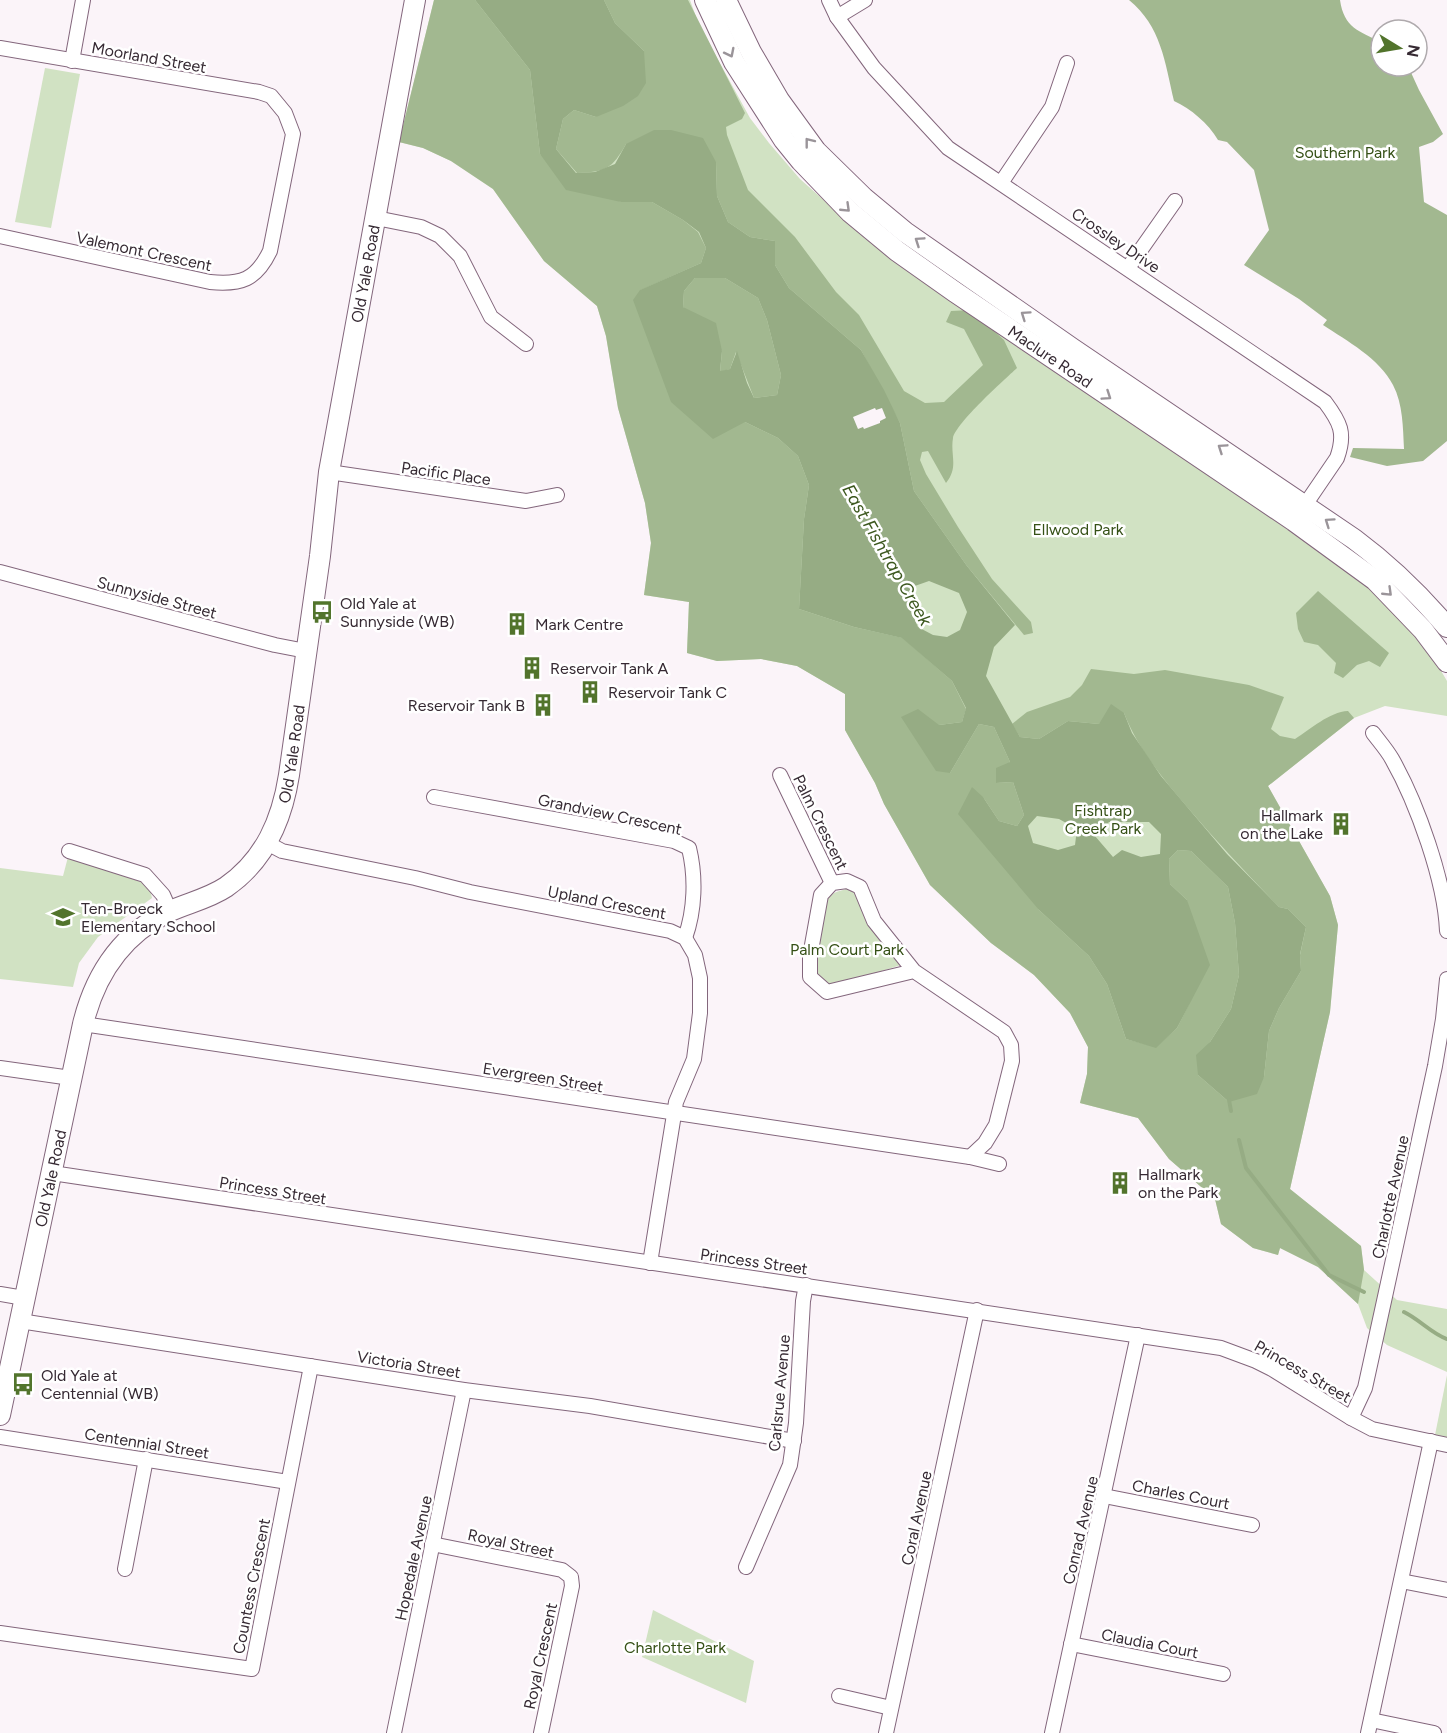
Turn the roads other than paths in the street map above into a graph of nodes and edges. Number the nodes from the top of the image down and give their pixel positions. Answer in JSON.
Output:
{"nodes":[{"id":1,"x":83,"y":0,"type":"edge"},
{"id":2,"x":415,"y":0,"type":"edge"},
{"id":3,"x":705,"y":0,"type":"edge"},
{"id":4,"x":726,"y":0,"type":"edge"},
{"id":5,"x":829,"y":0,"type":"edge"},
{"id":6,"x":865,"y":0,"type":"edge"},
{"id":7,"x":837,"y":17,"type":"junction"},
{"id":8,"x":0,"y":48,"type":"edge"},
{"id":9,"x":72,"y":61,"type":"junction"},
{"id":10,"x":1067,"y":63,"type":"dead end"},
{"id":11,"x":285,"y":113,"type":"joint"},
{"id":12,"x":1001,"y":183,"type":"junction"},
{"id":13,"x":1175,"y":201,"type":"dead end"},
{"id":14,"x":376,"y":218,"type":"junction"},
{"id":15,"x":0,"y":236,"type":"edge"},
{"id":16,"x":1128,"y":268,"type":"junction"},
{"id":17,"x":526,"y":344,"type":"dead end"},
{"id":18,"x":1219,"y":471,"type":"junction"},
{"id":19,"x":330,"y":472,"type":"junction"},
{"id":20,"x":557,"y":495,"type":"dead end"},
{"id":21,"x":1305,"y":505,"type":"junction"},
{"id":22,"x":0,"y":572,"type":"edge"},
{"id":23,"x":1447,"y":627,"type":"edge"},
{"id":24,"x":306,"y":651,"type":"junction"},
{"id":25,"x":1447,"y":662,"type":"edge"},
{"id":26,"x":1373,"y":733,"type":"dead end"},
{"id":27,"x":780,"y":775,"type":"dead end"},
{"id":28,"x":434,"y":797,"type":"dead end"},
{"id":29,"x":267,"y":843,"type":"junction"},
{"id":30,"x":69,"y":851,"type":"dead end"},
{"id":31,"x":832,"y":883,"type":"junction"},
{"id":32,"x":170,"y":911,"type":"junction"},
{"id":33,"x":1447,"y":931,"type":"edge"},
{"id":34,"x":685,"y":938,"type":"junction"},
{"id":35,"x":914,"y":972,"type":"junction"},
{"id":36,"x":1447,"y":979,"type":"edge"},
{"id":37,"x":83,"y":1024,"type":"junction"},
{"id":38,"x":0,"y":1068,"type":"edge"},
{"id":39,"x":71,"y":1078,"type":"junction"},
{"id":40,"x":674,"y":1114,"type":"junction"},
{"id":41,"x":970,"y":1157,"type":"junction"},
{"id":42,"x":999,"y":1164,"type":"dead end"},
{"id":43,"x":52,"y":1173,"type":"junction"},
{"id":44,"x":650,"y":1263,"type":"junction"},
{"id":45,"x":806,"y":1286,"type":"junction"},
{"id":46,"x":0,"y":1294,"type":"edge"},
{"id":47,"x":24,"y":1298,"type":"junction"},
{"id":48,"x":978,"y":1311,"type":"junction"},
{"id":49,"x":20,"y":1321,"type":"junction"},
{"id":50,"x":1138,"y":1335,"type":"junction"},
{"id":51,"x":311,"y":1366,"type":"junction"},
{"id":52,"x":464,"y":1390,"type":"junction"},
{"id":53,"x":0,"y":1415,"type":"edge"},
{"id":54,"x":1351,"y":1418,"type":"junction"},
{"id":55,"x":0,"y":1437,"type":"edge"},
{"id":56,"x":794,"y":1441,"type":"junction"},
{"id":57,"x":1431,"y":1441,"type":"junction"},
{"id":58,"x":1447,"y":1444,"type":"edge"},
{"id":59,"x":146,"y":1459,"type":"junction"},
{"id":60,"x":288,"y":1482,"type":"junction"},
{"id":61,"x":1104,"y":1496,"type":"junction"},
{"id":62,"x":1252,"y":1525,"type":"dead end"},
{"id":63,"x":432,"y":1544,"type":"junction"},
{"id":64,"x":746,"y":1567,"type":"dead end"},
{"id":65,"x":125,"y":1569,"type":"dead end"},
{"id":66,"x":1401,"y":1581,"type":"junction"},
{"id":67,"x":572,"y":1586,"type":"joint"},
{"id":68,"x":1447,"y":1590,"type":"edge"},
{"id":69,"x":0,"y":1633,"type":"edge"},
{"id":70,"x":1071,"y":1644,"type":"junction"},
{"id":71,"x":1222,"y":1674,"type":"dead end"},
{"id":72,"x":839,"y":1696,"type":"dead end"},
{"id":73,"x":891,"y":1708,"type":"junction"},
{"id":74,"x":1369,"y":1727,"type":"edge"},
{"id":75,"x":394,"y":1733,"type":"edge"},
{"id":76,"x":541,"y":1733,"type":"edge"},
{"id":77,"x":886,"y":1733,"type":"edge"},
{"id":78,"x":1052,"y":1733,"type":"edge"},
{"id":79,"x":1434,"y":1733,"type":"edge"}],
"edges":[{"from":1,"to":9,"type":"street"},
{"from":2,"to":14,"type":"main road","name":"Old Yale Road"},
{"from":3,"to":18,"type":"main road","name":"Maclure Road","one_way":true},
{"from":21,"to":4,"type":"main road","name":"Maclure Road","one_way":true},
{"from":5,"to":7,"type":"street","name":"Crossley Drive"},
{"from":6,"to":7,"type":"street"},
{"from":7,"to":12,"type":"street","name":"Crossley Drive"},
{"from":8,"to":9,"type":"street","name":"Moorland Street"},
{"from":9,"to":11,"type":"street","name":"Moorland Street"},
{"from":10,"to":12,"type":"street"},
{"from":11,"to":15,"type":"street","name":"Valemont Crescent"},
{"from":12,"to":16,"type":"street","name":"Crossley Drive"},
{"from":13,"to":16,"type":"street"},
{"from":14,"to":17,"type":"street"},
{"from":14,"to":19,"type":"main road","name":"Old Yale Road"},
{"from":16,"to":21,"type":"street","name":"Crossley Drive"},
{"from":18,"to":21,"type":"main road"},
{"from":18,"to":25,"type":"main road","name":"Maclure Road","one_way":true},
{"from":19,"to":20,"type":"street","name":"Pacific Place"},
{"from":19,"to":24,"type":"main road","name":"Old Yale Road"},
{"from":23,"to":21,"type":"main road","name":"Maclure Road","one_way":true},
{"from":22,"to":24,"type":"street","name":"Sunnyside Street"},
{"from":24,"to":29,"type":"main road","name":"Old Yale Road"},
{"from":26,"to":33,"type":"street"},
{"from":27,"to":31,"type":"street","name":"Palm Crescent"},
{"from":28,"to":34,"type":"street","name":"Grandview Crescent"},
{"from":29,"to":32,"type":"main road","name":"Old Yale Road"},
{"from":29,"to":34,"type":"street","name":"Upland Crescent"},
{"from":30,"to":32,"type":"street"},
{"from":31,"to":35,"type":"street","name":"Palm Crescent"},
{"from":31,"to":35,"type":"street","name":"Palm Crescent"},
{"from":32,"to":37,"type":"main road","name":"Old Yale Road"},
{"from":34,"to":40,"type":"street"},
{"from":35,"to":41,"type":"street","name":"Palm Crescent"},
{"from":36,"to":54,"type":"street","name":"Charlotte Avenue"},
{"from":37,"to":39,"type":"main road","name":"Old Yale Road"},
{"from":37,"to":40,"type":"street","name":"Evergreen Street"},
{"from":38,"to":39,"type":"street"},
{"from":39,"to":43,"type":"main road","name":"Old Yale Road"},
{"from":40,"to":41,"type":"street","name":"Evergreen Street"},
{"from":40,"to":44,"type":"street"},
{"from":41,"to":42,"type":"street","name":"Evergreen Street"},
{"from":43,"to":44,"type":"street","name":"Princess Street"},
{"from":43,"to":47,"type":"main road","name":"Old Yale Road"},
{"from":44,"to":45,"type":"street","name":"Princess Street"},
{"from":45,"to":48,"type":"street","name":"Princess Street"},
{"from":45,"to":56,"type":"street","name":"Carlsrue Avenue"},
{"from":46,"to":47,"type":"street"},
{"from":47,"to":49,"type":"main road","name":"Old Yale Road"},
{"from":48,"to":50,"type":"street","name":"Princess Street"},
{"from":48,"to":73,"type":"street","name":"Coral Avenue"},
{"from":49,"to":51,"type":"street","name":"Victoria Street"},
{"from":49,"to":53,"type":"main road","name":"Old Yale Road"},
{"from":50,"to":54,"type":"street","name":"Princess Street"},
{"from":50,"to":61,"type":"street","name":"Conrad Avenue"},
{"from":51,"to":52,"type":"street","name":"Victoria Street"},
{"from":51,"to":60,"type":"street","name":"Countess Crescent"},
{"from":52,"to":56,"type":"street","name":"Victoria Street"},
{"from":52,"to":63,"type":"street","name":"Hopedale Avenue"},
{"from":54,"to":57,"type":"street","name":"Princess Street"},
{"from":55,"to":59,"type":"street","name":"Centennial Street"},
{"from":56,"to":64,"type":"street","name":"Carlsrue Avenue"},
{"from":57,"to":58,"type":"street","name":"Princess Street"},
{"from":57,"to":66,"type":"street"},
{"from":59,"to":60,"type":"street","name":"Centennial Street"},
{"from":59,"to":65,"type":"street"},
{"from":60,"to":69,"type":"street","name":"Countess Crescent"},
{"from":61,"to":62,"type":"street","name":"Charles Court"},
{"from":61,"to":70,"type":"street","name":"Conrad Avenue"},
{"from":63,"to":67,"type":"street","name":"Royal Street"},
{"from":63,"to":75,"type":"street","name":"Hopedale Avenue"},
{"from":66,"to":68,"type":"street"},
{"from":66,"to":74,"type":"street"},
{"from":67,"to":76,"type":"street","name":"Royal Crescent"},
{"from":70,"to":71,"type":"street","name":"Claudia Court"},
{"from":70,"to":78,"type":"street","name":"Conrad Avenue"},
{"from":72,"to":73,"type":"street"},
{"from":73,"to":77,"type":"street","name":"Coral Avenue"},
{"from":74,"to":79,"type":"street"}]}
